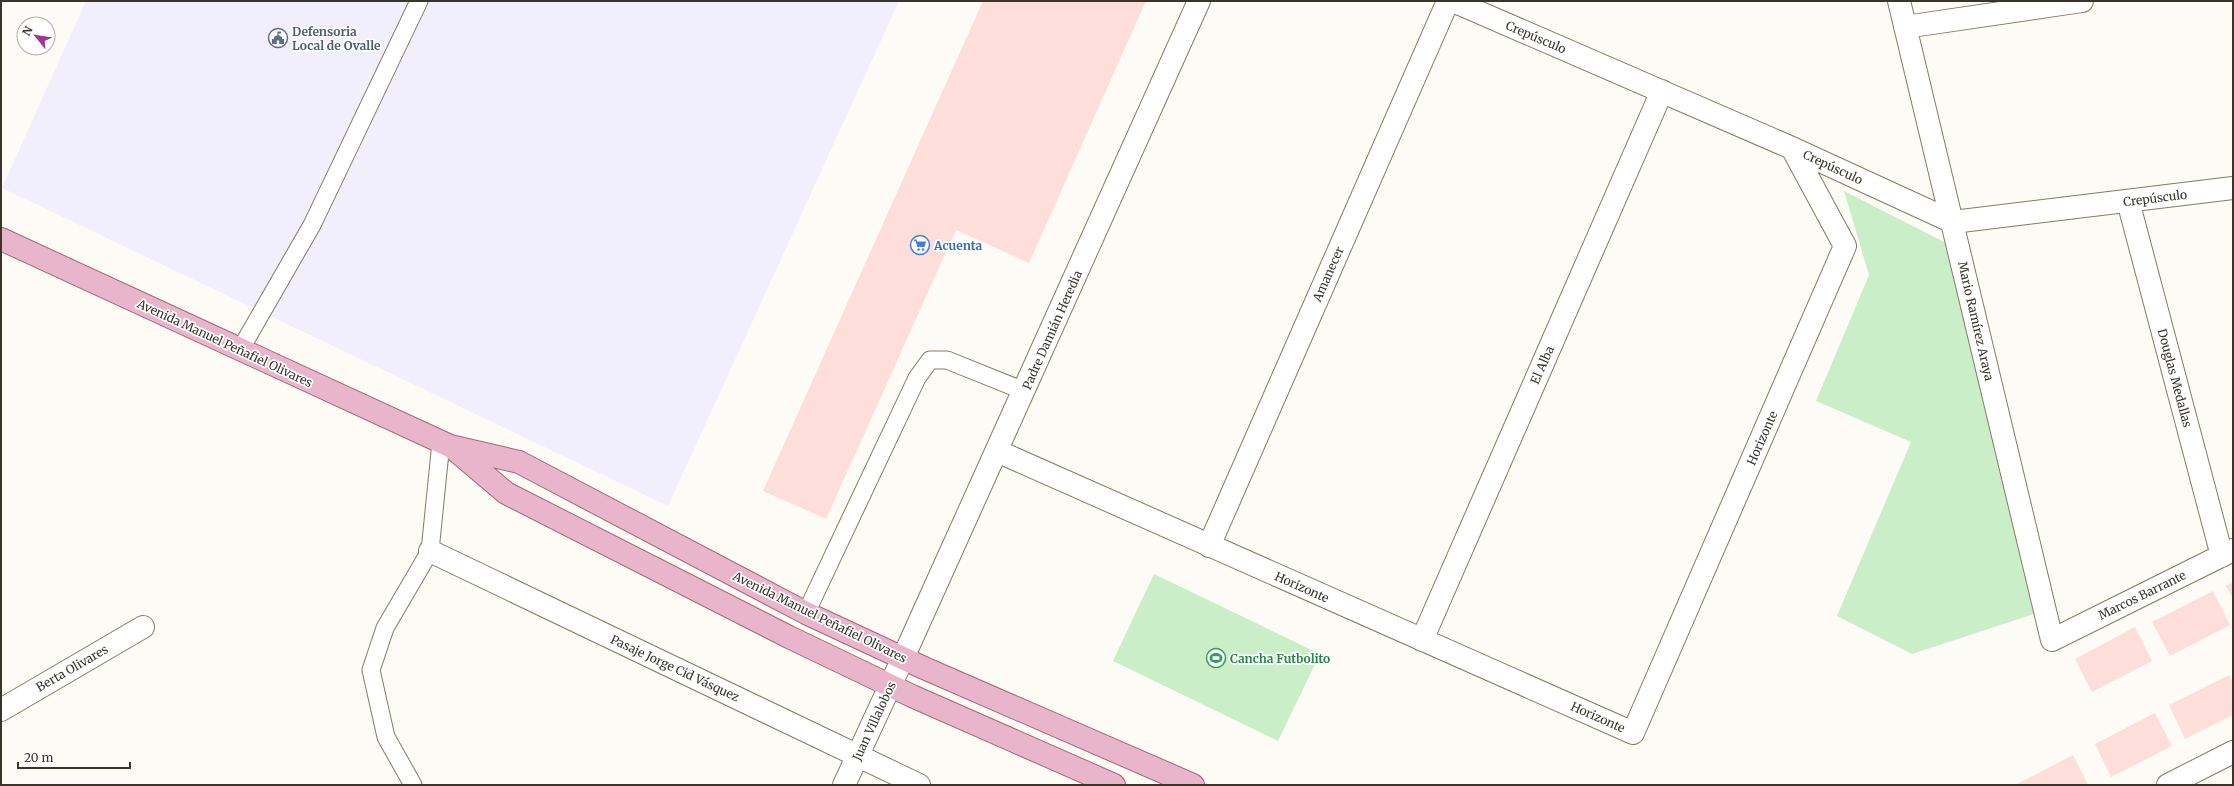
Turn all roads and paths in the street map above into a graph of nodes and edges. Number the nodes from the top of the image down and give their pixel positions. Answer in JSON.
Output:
{"nodes":[{"id":1,"x":420,"y":1,"type":"edge"},
{"id":2,"x":1199,"y":1,"type":"edge"},
{"id":3,"x":1448,"y":1,"type":"edge"},
{"id":4,"x":1453,"y":1,"type":"edge"},
{"id":5,"x":1898,"y":1,"type":"edge"},
{"id":6,"x":2082,"y":1,"type":"edge"},
{"id":7,"x":1905,"y":26,"type":"junction"},
{"id":8,"x":1662,"y":91,"type":"junction"},
{"id":9,"x":1792,"y":148,"type":"junction"},
{"id":10,"x":2233,"y":188,"type":"edge"},
{"id":11,"x":2128,"y":201,"type":"junction"},
{"id":12,"x":1953,"y":222,"type":"junction"},
{"id":13,"x":1,"y":240,"type":"edge"},
{"id":14,"x":240,"y":350,"type":"junction"},
{"id":15,"x":1024,"y":392,"type":"junction"},
{"id":16,"x":446,"y":444,"type":"junction"},
{"id":17,"x":997,"y":451,"type":"junction"},
{"id":18,"x":1209,"y":546,"type":"junction"},
{"id":19,"x":430,"y":551,"type":"junction"},
{"id":20,"x":2228,"y":553,"type":"edge"},
{"id":21,"x":806,"y":613,"type":"junction"},
{"id":22,"x":143,"y":627,"type":"dead end"},
{"id":23,"x":1422,"y":640,"type":"junction"},
{"id":24,"x":2052,"y":640,"type":"joint"},
{"id":25,"x":903,"y":658,"type":"junction"},
{"id":26,"x":891,"y":685,"type":"junction"},
{"id":27,"x":1,"y":710,"type":"edge"},
{"id":28,"x":2233,"y":752,"type":"edge"},
{"id":29,"x":858,"y":755,"type":"junction"},
{"id":30,"x":413,"y":785,"type":"edge"},
{"id":31,"x":844,"y":785,"type":"edge"},
{"id":32,"x":919,"y":785,"type":"edge"},
{"id":33,"x":1114,"y":785,"type":"edge"},
{"id":34,"x":1193,"y":785,"type":"edge"},
{"id":35,"x":2168,"y":785,"type":"edge"}],
"edges":[{"from":1,"to":14,"type":"lane"},
{"from":2,"to":15,"type":"street","name":"Padre Damián Heredia"},
{"from":3,"to":18,"type":"street","name":"Amanecer"},
{"from":4,"to":8,"type":"street","name":"Crepúsculo"},
{"from":5,"to":7,"type":"street","name":"Mario Ramírez Araya"},
{"from":6,"to":7,"type":"street"},
{"from":7,"to":12,"type":"street","name":"Mario Ramírez Araya"},
{"from":8,"to":9,"type":"street","name":"Crepúsculo"},
{"from":8,"to":23,"type":"street","name":"El Alba"},
{"from":9,"to":12,"type":"street","name":"Crepúsculo"},
{"from":9,"to":23,"type":"street","name":"Horizonte"},
{"from":10,"to":11,"type":"street","name":"Crepúsculo"},
{"from":11,"to":12,"type":"street","name":"Crepúsculo"},
{"from":11,"to":20,"type":"street","name":"Douglas Medallas"},
{"from":12,"to":24,"type":"street","name":"Mario Ramírez Araya"},
{"from":13,"to":14,"type":"main road","name":"Avenida Manuel Peñafiel Olivares"},
{"from":14,"to":16,"type":"main road","name":"Avenida Manuel Peñafiel Olivares"},
{"from":15,"to":17,"type":"street","name":"Padre Damián Heredia"},
{"from":15,"to":21,"type":"lane"},
{"from":16,"to":19,"type":"lane"},
{"from":16,"to":21,"type":"main road","name":"Avenida Manuel Peñafiel Olivares"},
{"from":16,"to":26,"type":"main road","name":"Avenida Manuel Peñafiel Olivares"},
{"from":17,"to":18,"type":"street","name":"Horizonte"},
{"from":17,"to":25,"type":"street","name":"Padre Damián Heredia"},
{"from":18,"to":23,"type":"street","name":"Horizonte"},
{"from":19,"to":29,"type":"street","name":"Pasaje Jorge Cid Vásquez"},
{"from":19,"to":30,"type":"lane"},
{"from":20,"to":24,"type":"street","name":"Marcos Barrante"},
{"from":21,"to":25,"type":"main road","name":"Avenida Manuel Peñafiel Olivares"},
{"from":22,"to":27,"type":"street","name":"Berta Olivares"},
{"from":25,"to":26,"type":"street","name":"Juan Villalobos"},
{"from":25,"to":34,"type":"main road","name":"Avenida Manuel Peñafiel Olivares"},
{"from":26,"to":29,"type":"street","name":"Juan Villalobos"},
{"from":26,"to":33,"type":"main road","name":"Avenida Manuel Peñafiel Olivares"},
{"from":28,"to":35,"type":"street"},
{"from":29,"to":31,"type":"street","name":"Juan Villalobos"},
{"from":29,"to":32,"type":"street","name":"Pasaje Jorge Cid Vásquez"}]}
